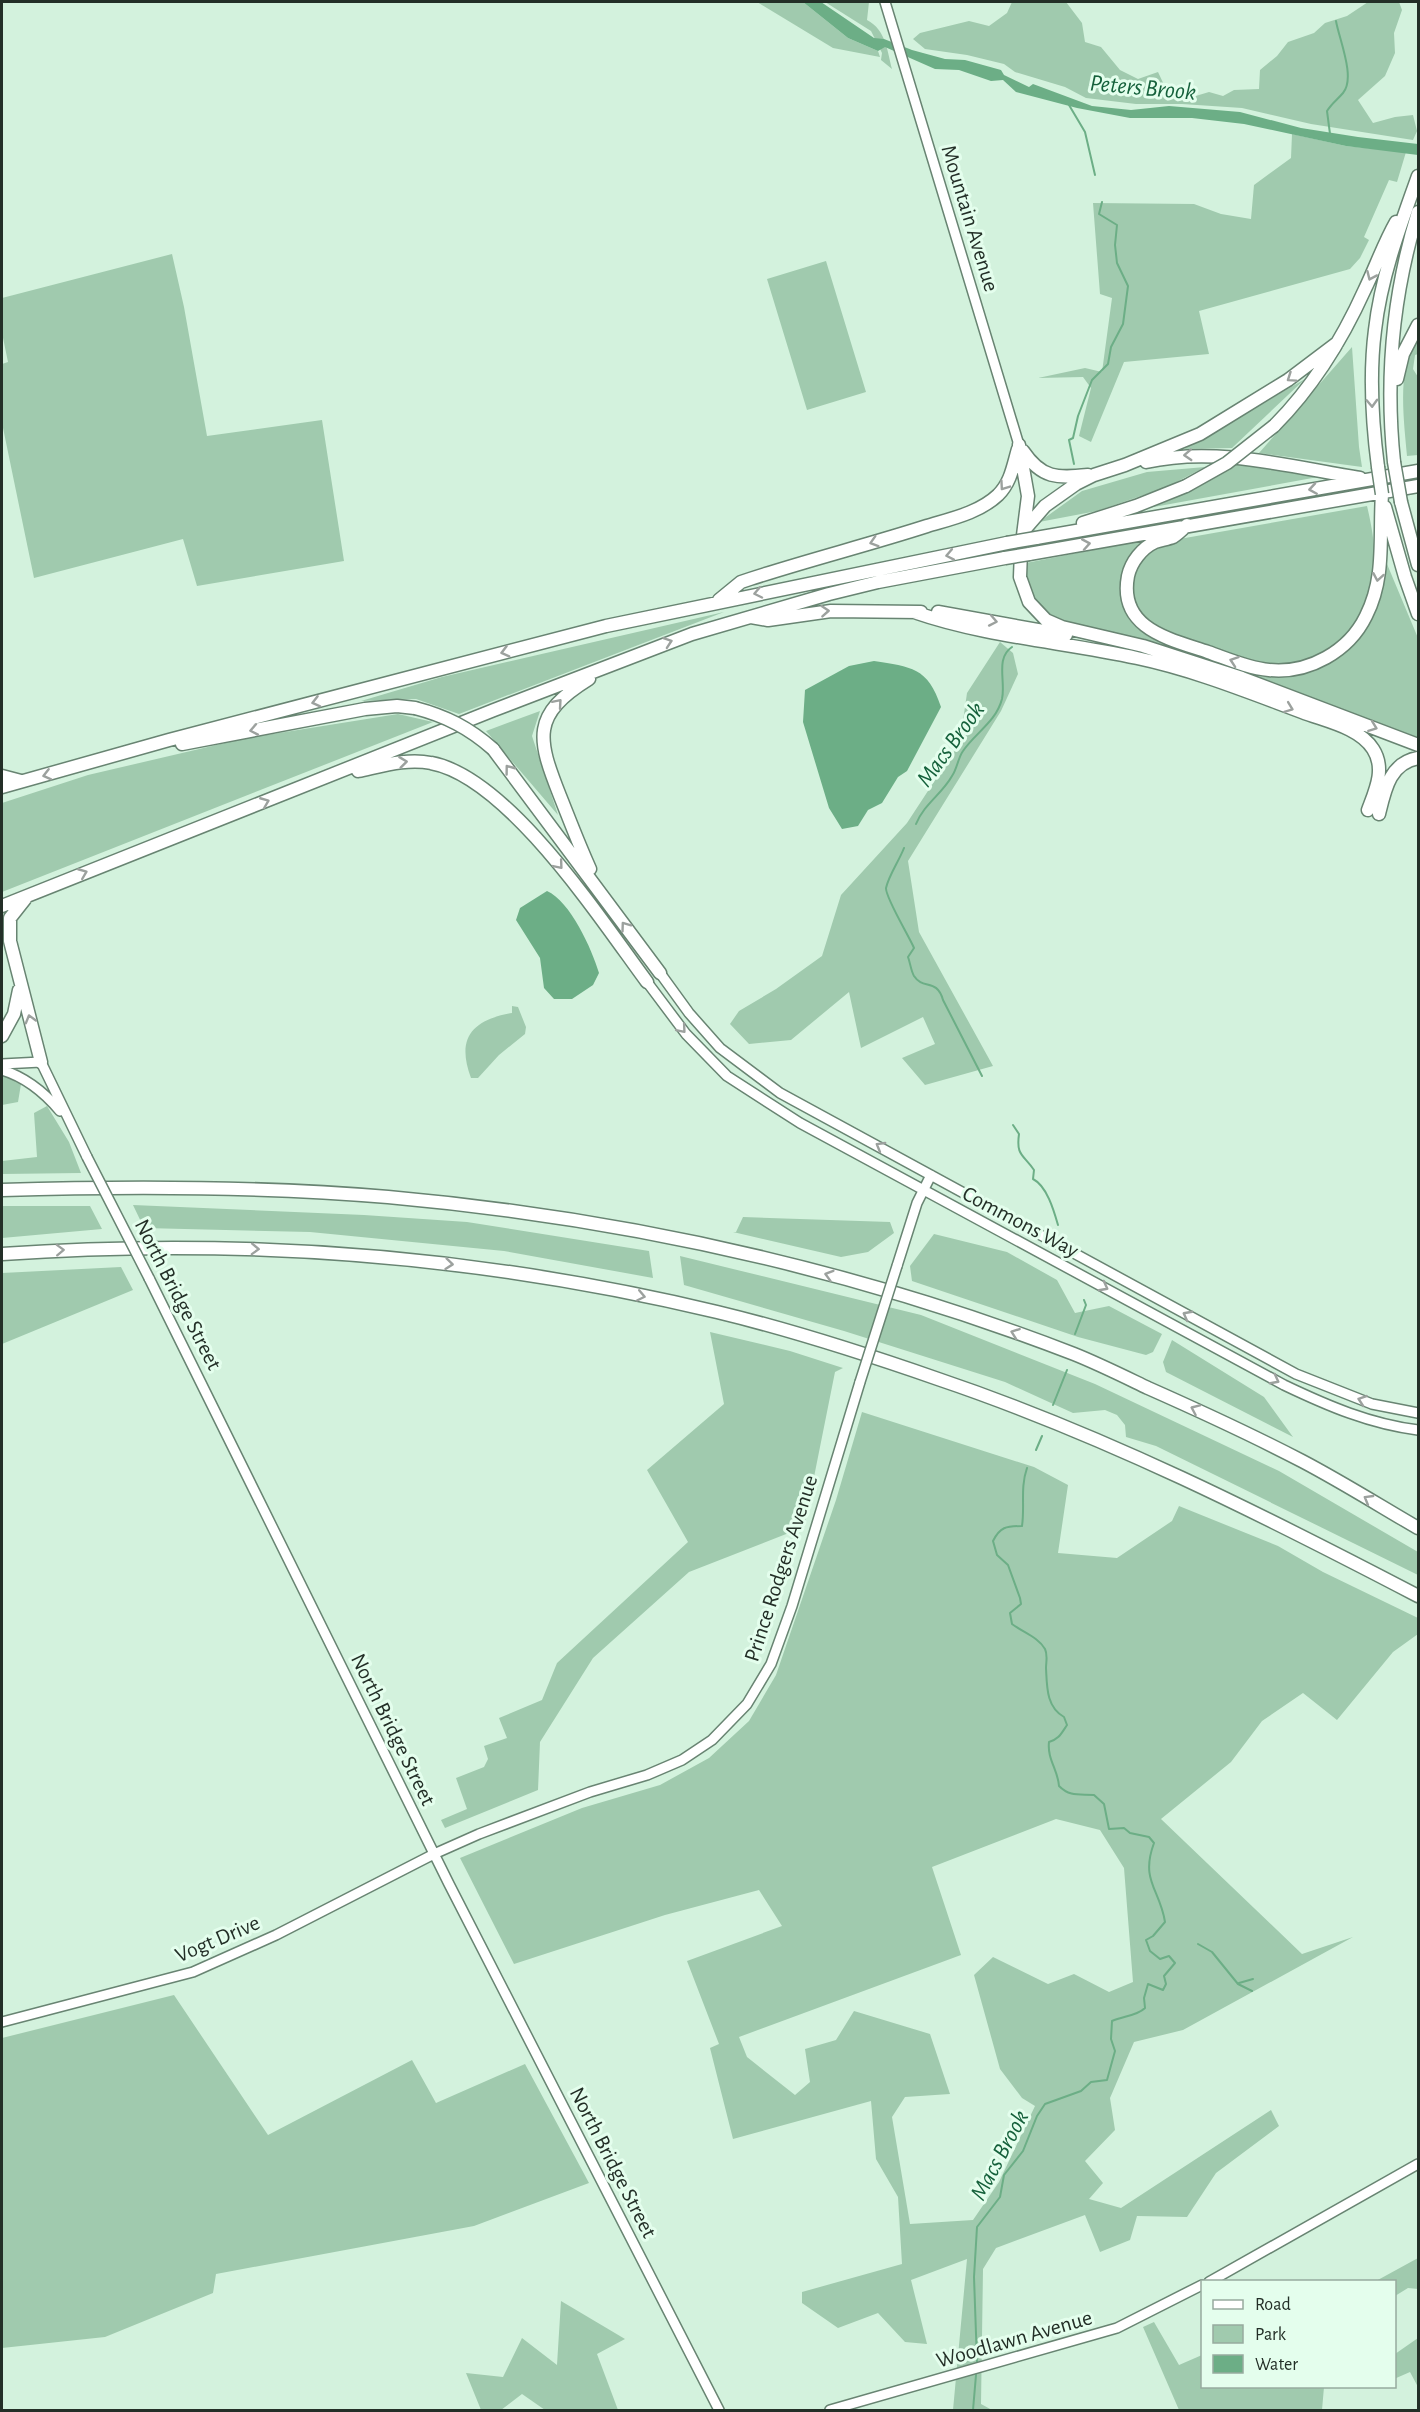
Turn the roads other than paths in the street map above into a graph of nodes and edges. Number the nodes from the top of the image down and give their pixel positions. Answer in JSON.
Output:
{"nodes":[{"id":1,"x":885,"y":2,"type":"edge"},
{"id":2,"x":1417,"y":181,"type":"edge"},
{"id":3,"x":1419,"y":212,"type":"edge"},
{"id":4,"x":1419,"y":325,"type":"edge"},
{"id":5,"x":1337,"y":343,"type":"junction"},
{"id":6,"x":1390,"y":421,"type":"junction"},
{"id":7,"x":1019,"y":445,"type":"junction"},
{"id":8,"x":1125,"y":465,"type":"junction"},
{"id":9,"x":1419,"y":471,"type":"edge"},
{"id":10,"x":1094,"y":475,"type":"junction"},
{"id":11,"x":1371,"y":480,"type":"junction"},
{"id":12,"x":1416,"y":487,"type":"edge"},
{"id":13,"x":1384,"y":518,"type":"junction"},
{"id":14,"x":1187,"y":525,"type":"junction"},
{"id":15,"x":1024,"y":531,"type":"junction"},
{"id":16,"x":1042,"y":537,"type":"junction"},
{"id":17,"x":1419,"y":565,"type":"edge"},
{"id":18,"x":717,"y":602,"type":"junction"},
{"id":19,"x":914,"y":612,"type":"junction"},
{"id":20,"x":1419,"y":614,"type":"edge"},
{"id":21,"x":746,"y":616,"type":"junction"},
{"id":22,"x":1152,"y":650,"type":"junction"},
{"id":23,"x":614,"y":663,"type":"junction"},
{"id":24,"x":1419,"y":745,"type":"edge"},
{"id":25,"x":1419,"y":758,"type":"edge"},
{"id":26,"x":93,"y":762,"type":"junction"},
{"id":27,"x":2,"y":776,"type":"edge"},
{"id":28,"x":325,"y":778,"type":"junction"},
{"id":29,"x":23,"y":782,"type":"junction"},
{"id":30,"x":2,"y":787,"type":"edge"},
{"id":31,"x":601,"y":892,"type":"junction"},
{"id":32,"x":29,"y":895,"type":"junction"},
{"id":33,"x":2,"y":906,"type":"edge"},
{"id":34,"x":2,"y":931,"type":"edge"},
{"id":35,"x":10,"y":941,"type":"junction"},
{"id":36,"x":660,"y":973,"type":"joint"},
{"id":37,"x":19,"y":976,"type":"junction"},
{"id":38,"x":647,"y":982,"type":"joint"},
{"id":39,"x":2,"y":1036,"type":"edge"},
{"id":40,"x":41,"y":1062,"type":"junction"},
{"id":41,"x":2,"y":1064,"type":"edge"},
{"id":42,"x":2,"y":1070,"type":"edge"},
{"id":43,"x":71,"y":1124,"type":"junction"},
{"id":44,"x":931,"y":1175,"type":"junction"},
{"id":45,"x":923,"y":1189,"type":"junction"},
{"id":46,"x":2,"y":1190,"type":"edge"},
{"id":47,"x":2,"y":1254,"type":"edge"},
{"id":48,"x":1419,"y":1413,"type":"edge"},
{"id":49,"x":1419,"y":1430,"type":"edge"},
{"id":50,"x":1419,"y":1528,"type":"edge"},
{"id":51,"x":1419,"y":1596,"type":"edge"},
{"id":52,"x":434,"y":1854,"type":"junction"},
{"id":53,"x":2,"y":2022,"type":"edge"},
{"id":54,"x":1419,"y":2164,"type":"edge"},
{"id":55,"x":1213,"y":2280,"type":"edge"},
{"id":56,"x":1201,"y":2286,"type":"edge"},
{"id":57,"x":719,"y":2410,"type":"edge"},
{"id":58,"x":830,"y":2410,"type":"edge"}],
"edges":[{"from":1,"to":7,"type":"street","name":"Mountain Avenue"},
{"from":2,"to":5,"type":"highway","one_way":true},
{"from":2,"to":13,"type":"highway","one_way":true,"bridge":true},
{"from":3,"to":6,"type":"highway"},
{"from":4,"to":6,"type":"highway"},
{"from":5,"to":8,"type":"highway","one_way":true},
{"from":5,"to":16,"type":"highway","bridge":true},
{"from":6,"to":17,"type":"highway","bridge":true},
{"from":7,"to":10,"type":"highway"},
{"from":7,"to":15,"type":"highway"},
{"from":7,"to":18,"type":"highway","one_way":true},
{"from":8,"to":10,"type":"highway"},
{"from":11,"to":8,"type":"highway","one_way":true},
{"from":9,"to":11,"type":"highway"},
{"from":10,"to":15,"type":"highway"},
{"from":11,"to":16,"type":"highway","one_way":true},
{"from":12,"to":14,"type":"highway"},
{"from":13,"to":14,"type":"highway","one_way":true},
{"from":13,"to":20,"type":"highway"},
{"from":21,"to":14,"type":"highway","one_way":true,"bridge":true},
{"from":15,"to":22,"type":"highway"},
{"from":16,"to":18,"type":"highway","one_way":true,"bridge":true},
{"from":18,"to":26,"type":"highway","one_way":true},
{"from":21,"to":19,"type":"highway","one_way":true},
{"from":19,"to":22,"type":"highway","one_way":true},
{"from":19,"to":25,"type":"highway","one_way":true},
{"from":23,"to":21,"type":"highway","one_way":true},
{"from":22,"to":24,"type":"highway","one_way":true},
{"from":23,"to":28,"type":"highway"},
{"from":31,"to":23,"type":"highway","one_way":true},
{"from":26,"to":29,"type":"highway","one_way":true},
{"from":31,"to":26,"type":"highway","one_way":true,"bridge":true},
{"from":27,"to":29,"type":"highway"},
{"from":32,"to":28,"type":"highway","one_way":true},
{"from":28,"to":38,"type":"highway","one_way":true},
{"from":29,"to":30,"type":"highway"},
{"from":36,"to":31,"type":"highway","one_way":true},
{"from":32,"to":33,"type":"highway"},
{"from":32,"to":35,"type":"highway"},
{"from":34,"to":35,"type":"highway"},
{"from":35,"to":37,"type":"highway"},
{"from":44,"to":36,"type":"street","name":"Commons Way","one_way":true},
{"from":37,"to":39,"type":"highway"},
{"from":40,"to":37,"type":"highway","one_way":true},
{"from":38,"to":45,"type":"street","name":"Commons Way","one_way":true},
{"from":40,"to":41,"type":"street"},
{"from":40,"to":43,"type":"street","name":"North Bridge Street"},
{"from":42,"to":43,"type":"street"},
{"from":43,"to":52,"type":"street","name":"North Bridge Street","bridge":true},
{"from":44,"to":45,"type":"street","name":"Prince Rodgers Avenue"},
{"from":48,"to":44,"type":"street","name":"Commons Way","one_way":true},
{"from":45,"to":49,"type":"street","name":"Commons Way","one_way":true},
{"from":45,"to":52,"type":"street","name":"Prince Rodgers Avenue","bridge":true},
{"from":50,"to":46,"type":"highway","one_way":true},
{"from":47,"to":51,"type":"highway","one_way":true},
{"from":52,"to":53,"type":"street","name":"Vogt Drive"},
{"from":52,"to":57,"type":"street","name":"North Bridge Street"},
{"from":54,"to":55,"type":"street"},
{"from":56,"to":58,"type":"street","name":"Woodlawn Avenue"}]}
